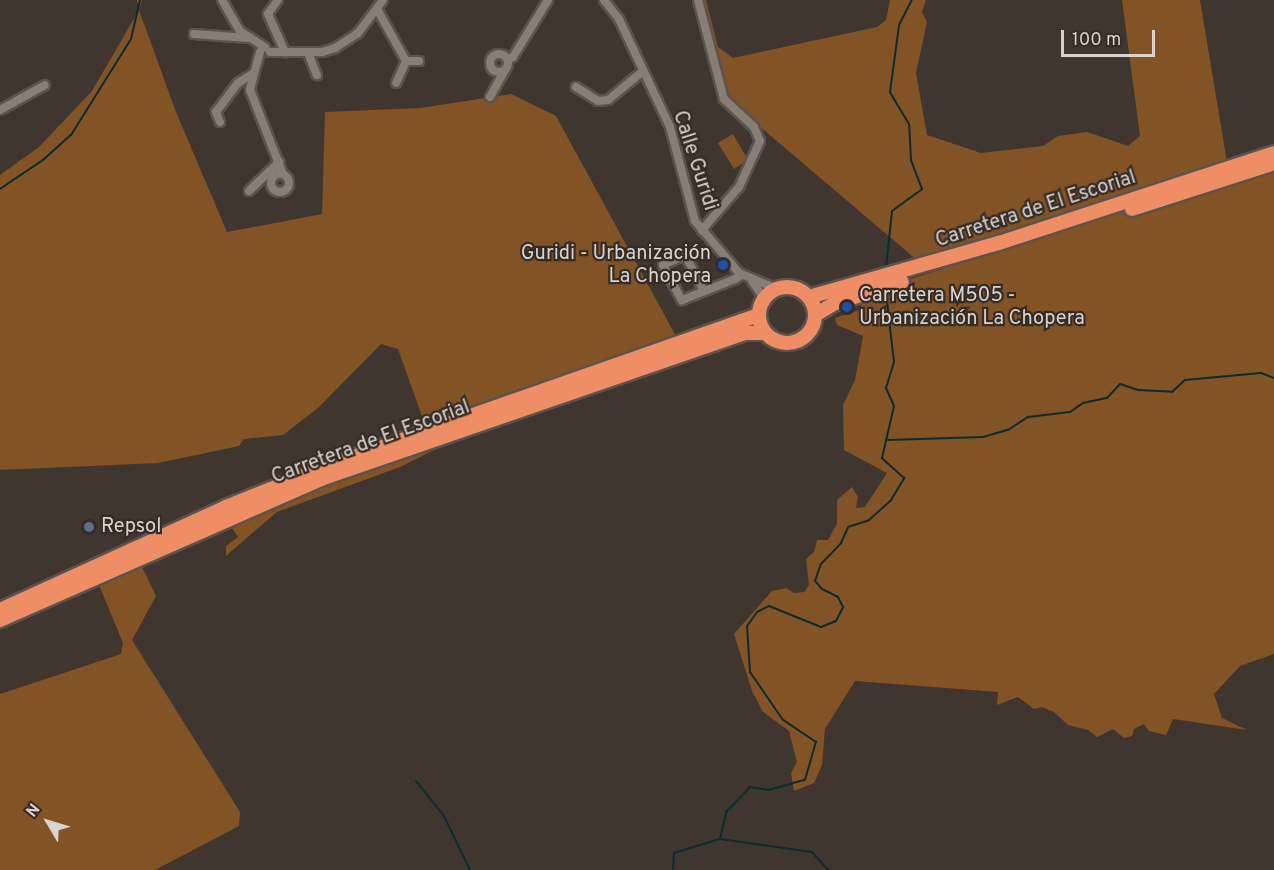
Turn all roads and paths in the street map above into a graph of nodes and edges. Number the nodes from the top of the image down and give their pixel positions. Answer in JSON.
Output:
{"nodes":[{"id":1,"x":222,"y":0,"type":"edge"},
{"id":2,"x":278,"y":0,"type":"edge"},
{"id":3,"x":383,"y":0,"type":"edge"},
{"id":4,"x":548,"y":0,"type":"edge"},
{"id":5,"x":604,"y":0,"type":"edge"},
{"id":6,"x":698,"y":0,"type":"edge"},
{"id":7,"x":377,"y":9,"type":"junction"},
{"id":8,"x":194,"y":34,"type":"dead end"},
{"id":9,"x":251,"y":39,"type":"junction"},
{"id":10,"x":269,"y":51,"type":"junction"},
{"id":11,"x":308,"y":53,"type":"junction"},
{"id":12,"x":508,"y":59,"type":"junction"},
{"id":13,"x":406,"y":61,"type":"junction"},
{"id":14,"x":418,"y":61,"type":"dead end"},
{"id":15,"x":505,"y":70,"type":"junction"},
{"id":16,"x":255,"y":71,"type":"junction"},
{"id":17,"x":643,"y":71,"type":"junction"},
{"id":18,"x":317,"y":75,"type":"dead end"},
{"id":19,"x":396,"y":83,"type":"dead end"},
{"id":20,"x":45,"y":86,"type":"dead end"},
{"id":21,"x":576,"y":87,"type":"dead end"},
{"id":22,"x":490,"y":97,"type":"dead end"},
{"id":23,"x":0,"y":110,"type":"edge"},
{"id":24,"x":220,"y":122,"type":"dead end"},
{"id":25,"x":1274,"y":153,"type":"edge"},
{"id":26,"x":279,"y":162,"type":"junction"},
{"id":27,"x":1274,"y":163,"type":"edge"},
{"id":28,"x":1274,"y":168,"type":"edge"},
{"id":29,"x":283,"y":174,"type":"dead end"},
{"id":30,"x":1201,"y":187,"type":"junction"},
{"id":31,"x":249,"y":191,"type":"dead end"},
{"id":32,"x":702,"y":230,"type":"junction"},
{"id":33,"x":745,"y":276,"type":"junction"},
{"id":34,"x":777,"y":289,"type":"junction"},
{"id":35,"x":704,"y":291,"type":"junction"},
{"id":36,"x":809,"y":297,"type":"junction"},
{"id":37,"x":764,"y":298,"type":"junction"},
{"id":38,"x":759,"y":315,"type":"junction"},
{"id":39,"x":815,"y":315,"type":"junction"},
{"id":40,"x":765,"y":333,"type":"junction"},
{"id":41,"x":0,"y":610,"type":"edge"},
{"id":42,"x":0,"y":620,"type":"edge"}],
"edges":[{"from":1,"to":9,"type":"street"},
{"from":2,"to":10,"type":"street"},
{"from":3,"to":7,"type":"street"},
{"from":4,"to":12,"type":"street"},
{"from":5,"to":17,"type":"street","name":"Calle Guridi"},
{"from":6,"to":32,"type":"street"},
{"from":7,"to":11,"type":"street"},
{"from":7,"to":13,"type":"street"},
{"from":8,"to":9,"type":"street"},
{"from":9,"to":10,"type":"street"},
{"from":10,"to":11,"type":"street"},
{"from":10,"to":16,"type":"street"},
{"from":11,"to":18,"type":"street"},
{"from":12,"to":15,"type":"street"},
{"from":12,"to":15,"type":"street"},
{"from":13,"to":14,"type":"street"},
{"from":13,"to":19,"type":"street"},
{"from":15,"to":22,"type":"street"},
{"from":16,"to":24,"type":"street"},
{"from":16,"to":26,"type":"street"},
{"from":17,"to":21,"type":"street"},
{"from":17,"to":32,"type":"street","name":"Calle Guridi"},
{"from":20,"to":23,"type":"street"},
{"from":25,"to":36,"type":"highway","name":"Carretera de El Escorial"},
{"from":26,"to":29,"type":"street"},
{"from":26,"to":31,"type":"street"},
{"from":27,"to":30,"type":"highway","name":"Carretera de El Escorial"},
{"from":28,"to":30,"type":"highway"},
{"from":30,"to":39,"type":"highway","name":"Carretera de El Escorial"},
{"from":32,"to":33,"type":"street","name":"Calle Guridi"},
{"from":33,"to":34,"type":"street","name":"Calle Guridi"},
{"from":33,"to":35,"type":"street"},
{"from":33,"to":37,"type":"street","name":"Calle Guridi"},
{"from":34,"to":36,"type":"highway"},
{"from":34,"to":37,"type":"highway"},
{"from":35,"to":35,"type":"street"},
{"from":36,"to":39,"type":"highway"},
{"from":37,"to":38,"type":"highway"},
{"from":38,"to":40,"type":"highway"},
{"from":38,"to":41,"type":"highway","name":"Carretera de El Escorial"},
{"from":39,"to":40,"type":"highway"},
{"from":40,"to":42,"type":"highway","name":"Carretera de El Escorial"}]}
